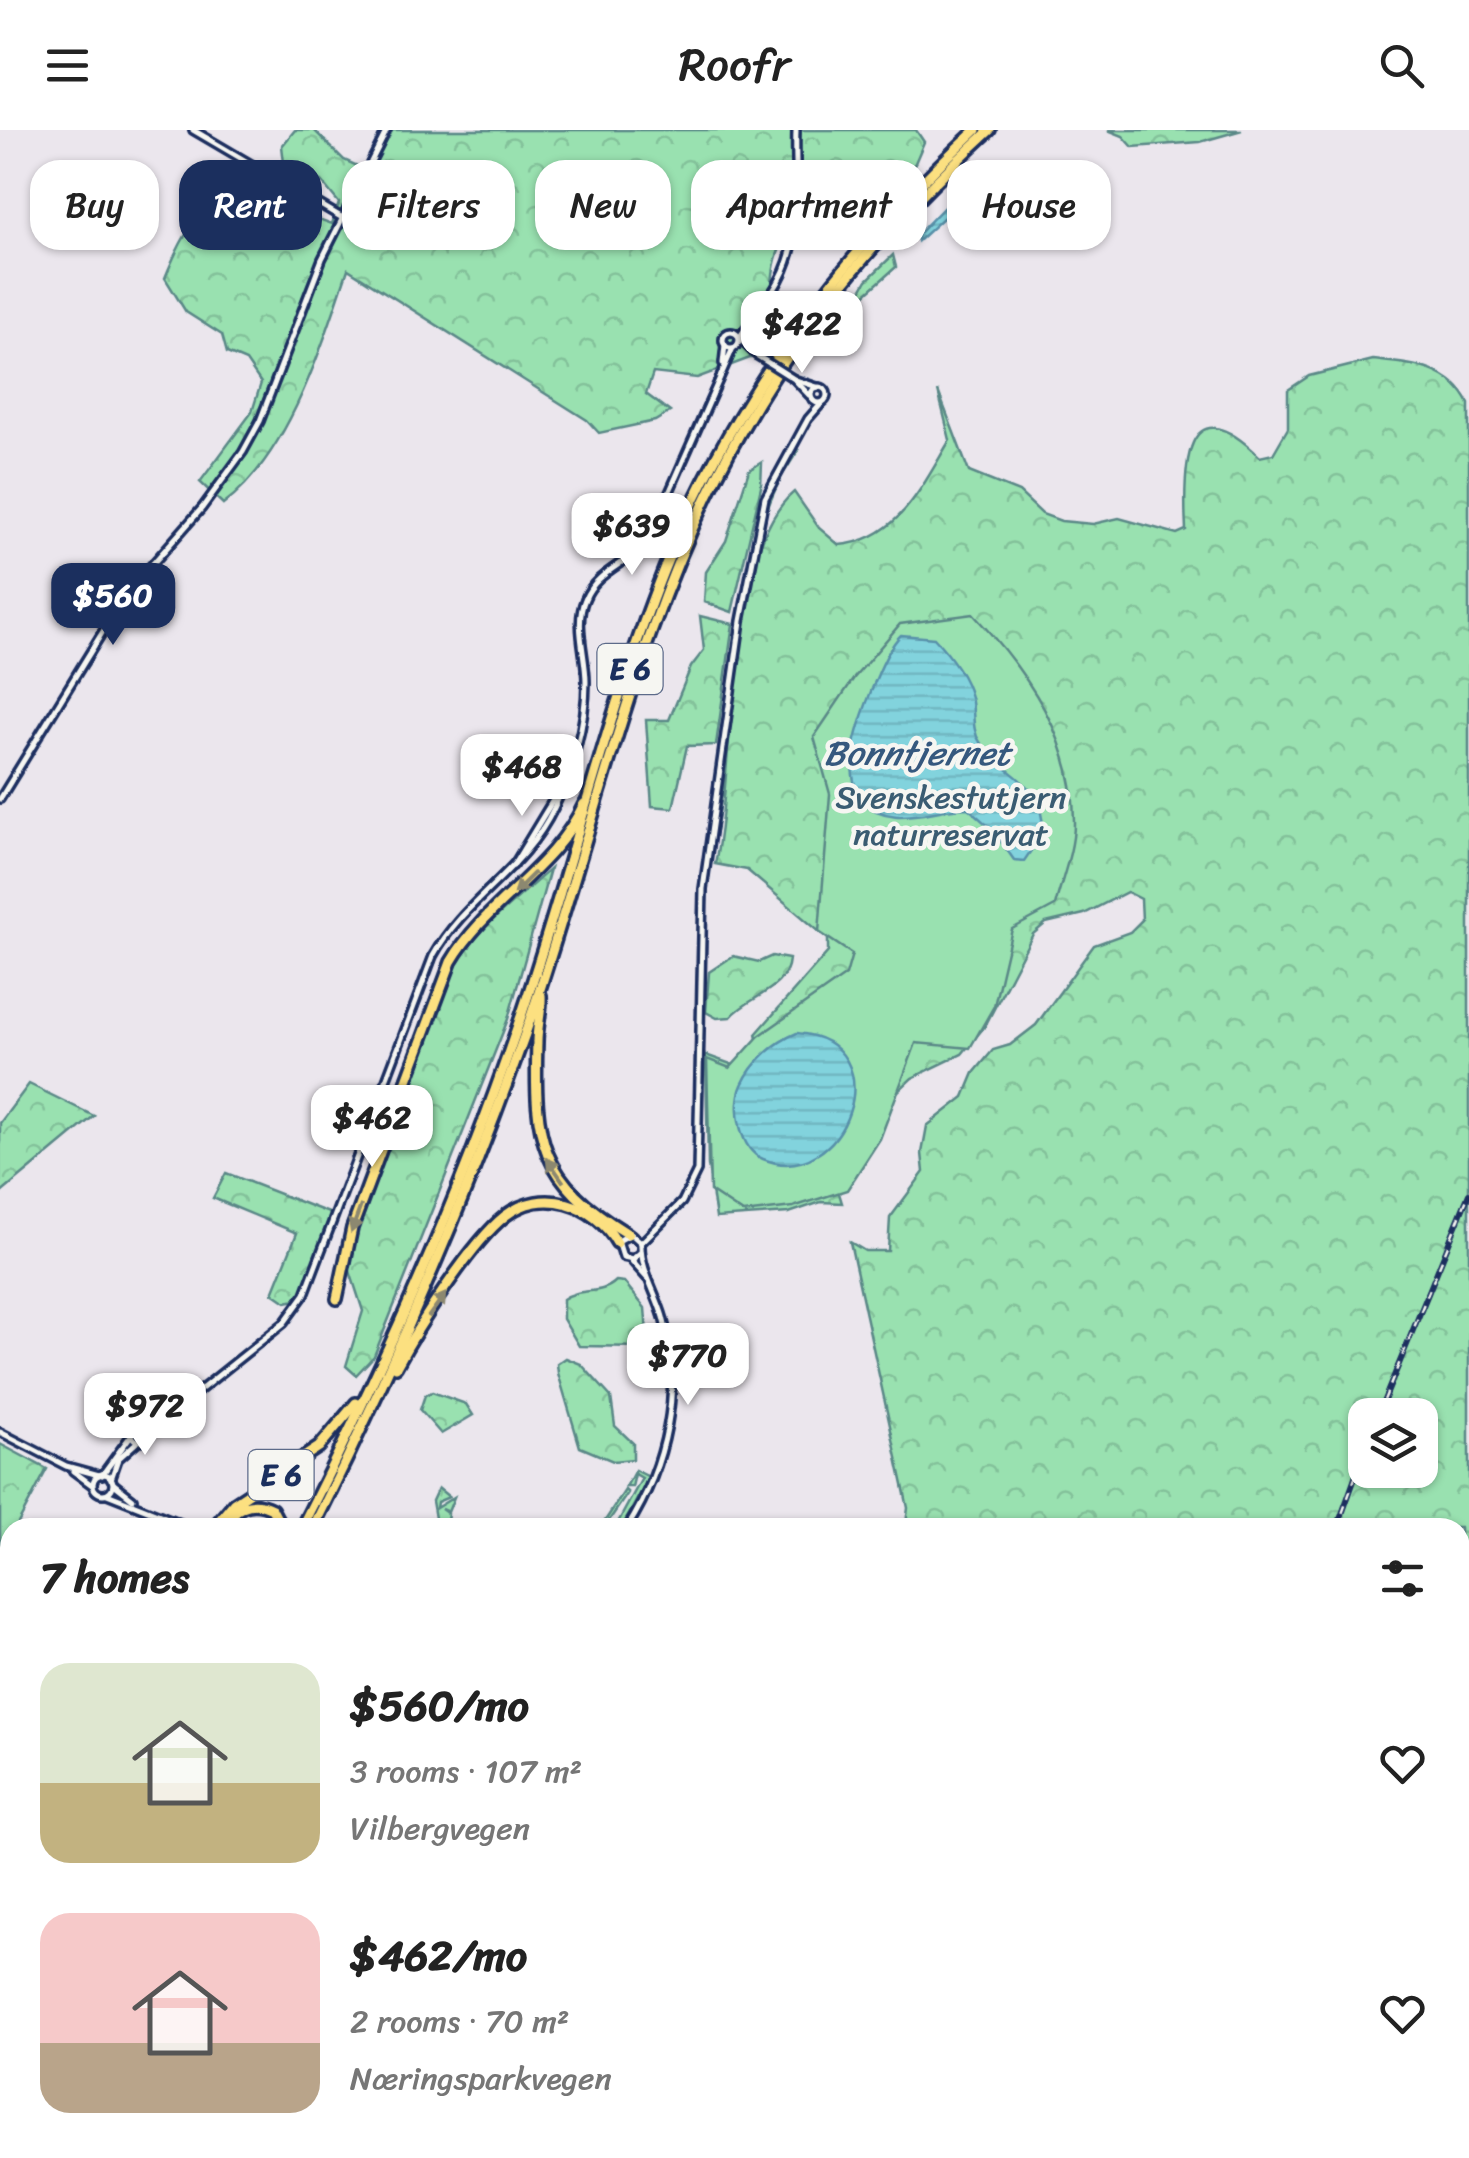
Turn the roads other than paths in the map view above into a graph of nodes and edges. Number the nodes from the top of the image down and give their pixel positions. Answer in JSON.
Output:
{"nodes":[{"id":1,"x":193,"y":130,"type":"edge"},
{"id":2,"x":387,"y":130,"type":"edge"},
{"id":3,"x":796,"y":130,"type":"edge"},
{"id":4,"x":976,"y":130,"type":"edge"},
{"id":5,"x":990,"y":130,"type":"edge"},
{"id":6,"x":372,"y":160,"type":"edge"},
{"id":7,"x":342,"y":218,"type":"joint"},
{"id":8,"x":750,"y":320,"type":"junction"},
{"id":9,"x":730,"y":332,"type":"junction"},
{"id":10,"x":740,"y":339,"type":"junction"},
{"id":11,"x":724,"y":345,"type":"junction"},
{"id":12,"x":734,"y":348,"type":"junction"},
{"id":13,"x":756,"y":355,"type":"junction"},
{"id":14,"x":723,"y":366,"type":"junction"},
{"id":15,"x":794,"y":379,"type":"junction"},
{"id":16,"x":816,"y":388,"type":"junction"},
{"id":17,"x":811,"y":398,"type":"junction"},
{"id":18,"x":822,"y":403,"type":"junction"},
{"id":19,"x":808,"y":419,"type":"junction"},
{"id":20,"x":597,"y":774,"type":"junction"},
{"id":21,"x":0,"y":799,"type":"edge"},
{"id":22,"x":541,"y":986,"type":"junction"},
{"id":23,"x":652,"y":1230,"type":"junction"},
{"id":24,"x":631,"y":1234,"type":"junction"},
{"id":25,"x":617,"y":1243,"type":"junction"},
{"id":26,"x":641,"y":1243,"type":"junction"},
{"id":27,"x":640,"y":1252,"type":"junction"},
{"id":28,"x":630,"y":1259,"type":"junction"},
{"id":29,"x":649,"y":1280,"type":"junction"},
{"id":30,"x":337,"y":1299,"type":"dead end"},
{"id":31,"x":377,"y":1384,"type":"junction"},
{"id":32,"x":167,"y":1414,"type":"junction"},
{"id":33,"x":144,"y":1423,"type":"junction"},
{"id":34,"x":150,"y":1430,"type":"junction"},
{"id":35,"x":0,"y":1432,"type":"edge"},
{"id":36,"x":132,"y":1434,"type":"junction"},
{"id":37,"x":140,"y":1441,"type":"junction"},
{"id":38,"x":66,"y":1466,"type":"junction"},
{"id":39,"x":100,"y":1475,"type":"junction"},
{"id":40,"x":112,"y":1481,"type":"junction"},
{"id":41,"x":93,"y":1486,"type":"junction"},
{"id":42,"x":107,"y":1494,"type":"junction"},
{"id":43,"x":140,"y":1503,"type":"junction"},
{"id":44,"x":167,"y":1518,"type":"edge"},
{"id":45,"x":222,"y":1518,"type":"edge"},
{"id":46,"x":231,"y":1518,"type":"edge"},
{"id":47,"x":277,"y":1518,"type":"edge"},
{"id":48,"x":306,"y":1518,"type":"edge"},
{"id":49,"x":317,"y":1518,"type":"edge"},
{"id":50,"x":632,"y":1518,"type":"edge"}],
"edges":[{"from":1,"to":7,"type":"main road"},
{"from":2,"to":6,"type":"main road"},
{"from":3,"to":8,"type":"main road"},
{"from":4,"to":20,"type":"highway","number":"E 6"},
{"from":5,"to":22,"type":"highway","number":"E 6"},
{"from":7,"to":21,"type":"main road"},
{"from":8,"to":9,"type":"main road"},
{"from":8,"to":10,"type":"main road"},
{"from":9,"to":10,"type":"main road"},
{"from":9,"to":11,"type":"main road"},
{"from":10,"to":12,"type":"main road"},
{"from":10,"to":13,"type":"main road"},
{"from":11,"to":12,"type":"main road"},
{"from":11,"to":14,"type":"main road"},
{"from":12,"to":13,"type":"main road"},
{"from":12,"to":14,"type":"main road"},
{"from":13,"to":15,"type":"main road","bridge":true},
{"from":14,"to":32,"type":"main road"},
{"from":15,"to":16,"type":"main road"},
{"from":15,"to":17,"type":"main road"},
{"from":16,"to":17,"type":"main road"},
{"from":16,"to":18,"type":"main road"},
{"from":17,"to":18,"type":"main road"},
{"from":17,"to":19,"type":"main road"},
{"from":18,"to":19,"type":"main road"},
{"from":19,"to":23,"type":"main road"},
{"from":20,"to":30,"type":"highway","number":"E 6","one_way":true},
{"from":20,"to":31,"type":"highway","number":"E 6"},
{"from":24,"to":22,"type":"highway","number":"E 6","one_way":true},
{"from":22,"to":31,"type":"highway","number":"E 6"},
{"from":23,"to":24,"type":"main road"},
{"from":23,"to":26,"type":"main road"},
{"from":24,"to":25,"type":"main road"},
{"from":24,"to":26,"type":"main road"},
{"from":25,"to":28,"type":"main road"},
{"from":31,"to":25,"type":"highway","number":"E 6","one_way":true},
{"from":26,"to":27,"type":"main road"},
{"from":27,"to":28,"type":"main road"},
{"from":27,"to":29,"type":"main road"},
{"from":28,"to":29,"type":"main road"},
{"from":29,"to":50,"type":"main road"},
{"from":31,"to":45,"type":"highway","number":"E 6"},
{"from":31,"to":48,"type":"highway","number":"E 6"},
{"from":31,"to":49,"type":"highway","number":"E 6"},
{"from":32,"to":33,"type":"main road"},
{"from":32,"to":34,"type":"main road"},
{"from":33,"to":34,"type":"main road"},
{"from":33,"to":36,"type":"main road"},
{"from":34,"to":37,"type":"main road"},
{"from":35,"to":38,"type":"main road"},
{"from":36,"to":37,"type":"main road"},
{"from":36,"to":39,"type":"main road"},
{"from":37,"to":40,"type":"main road"},
{"from":38,"to":39,"type":"main road"},
{"from":38,"to":41,"type":"main road"},
{"from":39,"to":40,"type":"main road"},
{"from":39,"to":41,"type":"main road"},
{"from":40,"to":42,"type":"main road"},
{"from":40,"to":43,"type":"main road"},
{"from":41,"to":42,"type":"main road"},
{"from":42,"to":43,"type":"main road"},
{"from":43,"to":44,"type":"main road"},
{"from":46,"to":47,"type":"highway","number":"E 6"}]}
